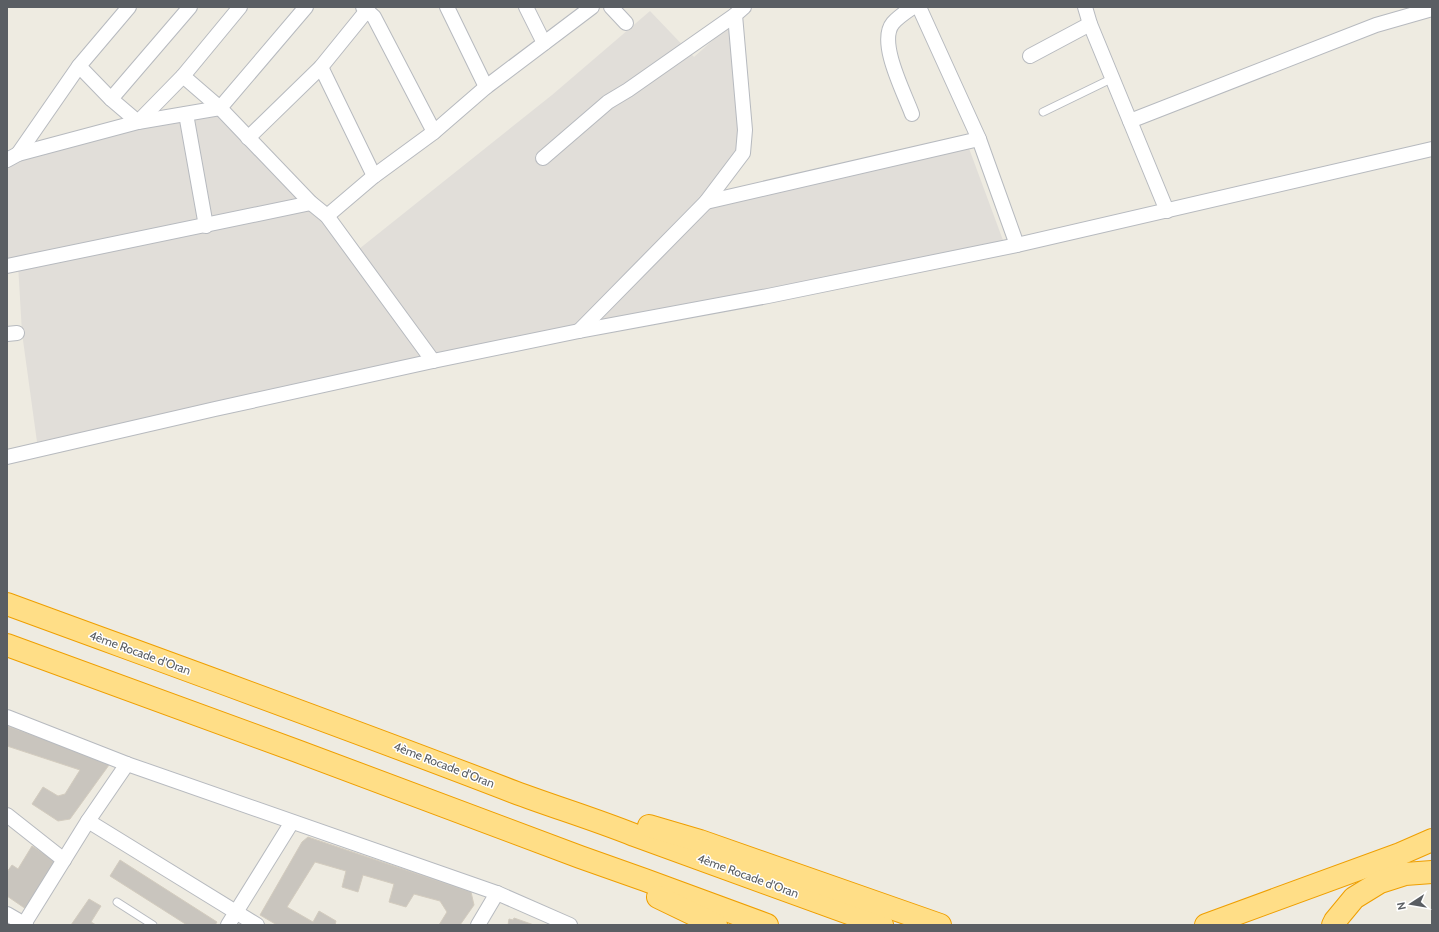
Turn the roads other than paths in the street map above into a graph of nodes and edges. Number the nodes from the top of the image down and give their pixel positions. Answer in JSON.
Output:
{"nodes":[{"id":1,"x":129,"y":7,"type":"edge"},
{"id":2,"x":190,"y":7,"type":"edge"},
{"id":3,"x":240,"y":7,"type":"edge"},
{"id":4,"x":306,"y":7,"type":"edge"},
{"id":5,"x":447,"y":7,"type":"edge"},
{"id":6,"x":526,"y":7,"type":"edge"},
{"id":7,"x":592,"y":7,"type":"edge"},
{"id":8,"x":611,"y":7,"type":"edge"},
{"id":9,"x":913,"y":7,"type":"edge"},
{"id":10,"x":919,"y":7,"type":"edge"},
{"id":11,"x":1085,"y":7,"type":"edge"},
{"id":12,"x":366,"y":9,"type":"edge"},
{"id":13,"x":1432,"y":9,"type":"edge"},
{"id":14,"x":739,"y":10,"type":"edge"},
{"id":15,"x":626,"y":23,"type":"dead end"},
{"id":16,"x":1090,"y":24,"type":"junction"},
{"id":17,"x":544,"y":43,"type":"junction"},
{"id":18,"x":1030,"y":56,"type":"dead end"},
{"id":19,"x":79,"y":66,"type":"junction"},
{"id":20,"x":321,"y":67,"type":"junction"},
{"id":21,"x":183,"y":76,"type":"junction"},
{"id":22,"x":1113,"y":78,"type":"junction"},
{"id":23,"x":486,"y":87,"type":"junction"},
{"id":24,"x":111,"y":99,"type":"junction"},
{"id":25,"x":220,"y":108,"type":"junction"},
{"id":26,"x":1043,"y":112,"type":"dead end"},
{"id":27,"x":186,"y":114,"type":"junction"},
{"id":28,"x":912,"y":114,"type":"dead end"},
{"id":29,"x":1130,"y":121,"type":"junction"},
{"id":30,"x":138,"y":122,"type":"junction"},
{"id":31,"x":434,"y":132,"type":"junction"},
{"id":32,"x":248,"y":138,"type":"junction"},
{"id":33,"x":979,"y":139,"type":"junction"},
{"id":34,"x":1432,"y":149,"type":"edge"},
{"id":35,"x":12,"y":157,"type":"edge"},
{"id":36,"x":543,"y":158,"type":"dead end"},
{"id":37,"x":374,"y":176,"type":"junction"},
{"id":38,"x":706,"y":202,"type":"junction"},
{"id":39,"x":311,"y":203,"type":"junction"},
{"id":40,"x":1167,"y":211,"type":"junction"},
{"id":41,"x":327,"y":216,"type":"junction"},
{"id":42,"x":206,"y":226,"type":"junction"},
{"id":43,"x":1017,"y":245,"type":"junction"},
{"id":44,"x":7,"y":266,"type":"edge"},
{"id":45,"x":580,"y":331,"type":"junction"},
{"id":46,"x":434,"y":361,"type":"junction"},
{"id":47,"x":7,"y":457,"type":"edge"},
{"id":48,"x":7,"y":604,"type":"edge"},
{"id":49,"x":7,"y":645,"type":"edge"},
{"id":50,"x":7,"y":717,"type":"edge"},
{"id":51,"x":127,"y":764,"type":"junction"},
{"id":52,"x":518,"y":793,"type":"junction"},
{"id":53,"x":7,"y":815,"type":"edge"},
{"id":54,"x":88,"y":821,"type":"junction"},
{"id":55,"x":292,"y":822,"type":"junction"},
{"id":56,"x":1432,"y":840,"type":"edge"},
{"id":57,"x":580,"y":858,"type":"junction"},
{"id":58,"x":64,"y":860,"type":"junction"},
{"id":59,"x":1432,"y":872,"type":"edge"},
{"id":60,"x":497,"y":893,"type":"junction"},
{"id":61,"x":117,"y":902,"type":"dead end"},
{"id":62,"x":236,"y":912,"type":"junction"},
{"id":63,"x":7,"y":914,"type":"edge"},
{"id":64,"x":25,"y":924,"type":"edge"},
{"id":65,"x":153,"y":925,"type":"edge"},
{"id":66,"x":228,"y":925,"type":"edge"},
{"id":67,"x":257,"y":925,"type":"edge"},
{"id":68,"x":478,"y":925,"type":"edge"},
{"id":69,"x":570,"y":925,"type":"edge"},
{"id":70,"x":716,"y":925,"type":"edge"},
{"id":71,"x":767,"y":925,"type":"edge"},
{"id":72,"x":882,"y":925,"type":"edge"},
{"id":73,"x":940,"y":925,"type":"edge"},
{"id":74,"x":1206,"y":925,"type":"edge"},
{"id":75,"x":1333,"y":925,"type":"edge"}],
"edges":[{"from":1,"to":19,"type":"street"},
{"from":2,"to":24,"type":"street"},
{"from":3,"to":21,"type":"street"},
{"from":4,"to":25,"type":"street"},
{"from":5,"to":23,"type":"street"},
{"from":6,"to":17,"type":"street"},
{"from":7,"to":17,"type":"street"},
{"from":8,"to":15,"type":"street"},
{"from":9,"to":28,"type":"street"},
{"from":10,"to":33,"type":"street"},
{"from":11,"to":16,"type":"street"},
{"from":12,"to":20,"type":"street"},
{"from":12,"to":31,"type":"street"},
{"from":13,"to":29,"type":"street"},
{"from":14,"to":36,"type":"street"},
{"from":14,"to":38,"type":"street"},
{"from":16,"to":18,"type":"street"},
{"from":16,"to":22,"type":"street"},
{"from":17,"to":23,"type":"street"},
{"from":19,"to":24,"type":"street"},
{"from":19,"to":35,"type":"street"},
{"from":20,"to":32,"type":"street"},
{"from":20,"to":37,"type":"street"},
{"from":21,"to":25,"type":"street"},
{"from":21,"to":30,"type":"street"},
{"from":22,"to":26,"type":"lane"},
{"from":22,"to":29,"type":"street"},
{"from":23,"to":31,"type":"street"},
{"from":24,"to":30,"type":"street"},
{"from":25,"to":27,"type":"street"},
{"from":25,"to":32,"type":"street"},
{"from":27,"to":30,"type":"street"},
{"from":27,"to":42,"type":"street"},
{"from":29,"to":40,"type":"street"},
{"from":30,"to":35,"type":"street"},
{"from":31,"to":37,"type":"street"},
{"from":32,"to":39,"type":"street"},
{"from":33,"to":38,"type":"street"},
{"from":33,"to":43,"type":"street"},
{"from":34,"to":40,"type":"street"},
{"from":37,"to":41,"type":"street"},
{"from":38,"to":45,"type":"street"},
{"from":39,"to":41,"type":"street"},
{"from":39,"to":42,"type":"street"},
{"from":40,"to":43,"type":"street"},
{"from":41,"to":46,"type":"street"},
{"from":42,"to":44,"type":"street"},
{"from":43,"to":45,"type":"street"},
{"from":45,"to":46,"type":"street"},
{"from":46,"to":47,"type":"street"},
{"from":48,"to":52,"type":"highway","name":"4ème Rocade d'Oran"},
{"from":49,"to":57,"type":"highway"},
{"from":50,"to":51,"type":"street"},
{"from":51,"to":54,"type":"street"},
{"from":51,"to":55,"type":"street"},
{"from":52,"to":72,"type":"highway","name":"4ème Rocade d'Oran"},
{"from":52,"to":73,"type":"highway"},
{"from":53,"to":58,"type":"street"},
{"from":54,"to":58,"type":"street"},
{"from":54,"to":62,"type":"street"},
{"from":55,"to":60,"type":"street"},
{"from":55,"to":62,"type":"street"},
{"from":56,"to":74,"type":"highway"},
{"from":57,"to":70,"type":"highway"},
{"from":57,"to":71,"type":"highway"},
{"from":58,"to":64,"type":"street"},
{"from":59,"to":75,"type":"highway"},
{"from":60,"to":68,"type":"street"},
{"from":60,"to":69,"type":"street"},
{"from":61,"to":65,"type":"lane"},
{"from":62,"to":66,"type":"street"},
{"from":62,"to":67,"type":"street"},
{"from":63,"to":64,"type":"street"}]}
